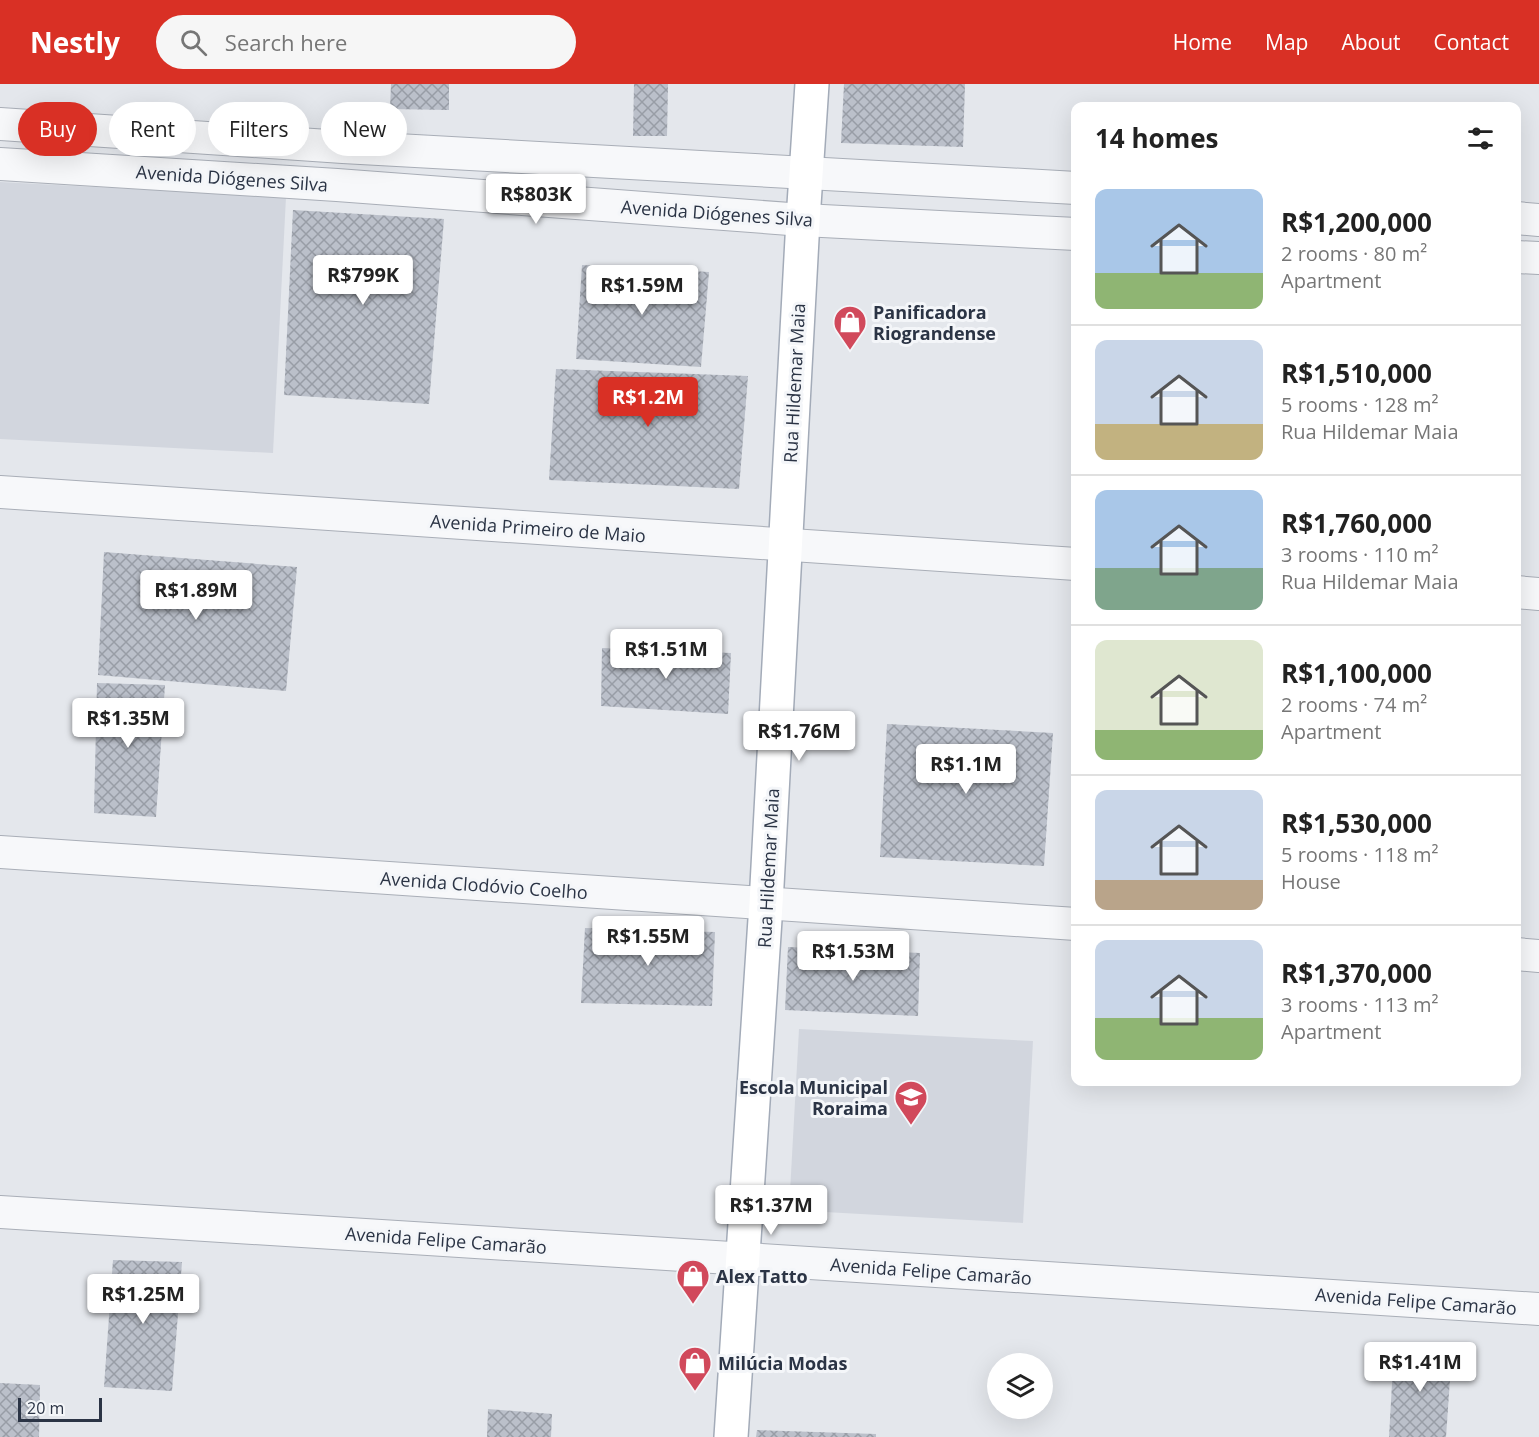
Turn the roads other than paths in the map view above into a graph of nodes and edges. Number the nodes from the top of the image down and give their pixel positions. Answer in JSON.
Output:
{"nodes":[{"id":1,"x":812,"y":84,"type":"edge"},
{"id":2,"x":0,"y":124,"type":"edge"},
{"id":3,"x":321,"y":146,"type":"edge"},
{"id":4,"x":407,"y":151,"type":"edge"},
{"id":5,"x":342,"y":156,"type":"edge"},
{"id":6,"x":0,"y":164,"type":"edge"},
{"id":7,"x":806,"y":173,"type":"junction"},
{"id":8,"x":337,"y":185,"type":"junction"},
{"id":9,"x":1071,"y":188,"type":"edge"},
{"id":10,"x":1521,"y":218,"type":"edge"},
{"id":11,"x":803,"y":220,"type":"junction"},
{"id":12,"x":1539,"y":220,"type":"edge"},
{"id":13,"x":1071,"y":234,"type":"edge"},
{"id":14,"x":1521,"y":257,"type":"edge"},
{"id":15,"x":1539,"y":258,"type":"edge"},
{"id":16,"x":0,"y":492,"type":"edge"},
{"id":17,"x":785,"y":545,"type":"junction"},
{"id":18,"x":1071,"y":564,"type":"edge"},
{"id":19,"x":1521,"y":592,"type":"edge"},
{"id":20,"x":1539,"y":594,"type":"edge"},
{"id":21,"x":0,"y":852,"type":"edge"},
{"id":22,"x":766,"y":904,"type":"junction"},
{"id":23,"x":1071,"y":924,"type":"edge"},
{"id":24,"x":1521,"y":954,"type":"edge"},
{"id":25,"x":1539,"y":956,"type":"edge"},
{"id":26,"x":0,"y":1212,"type":"edge"},
{"id":27,"x":744,"y":1259,"type":"junction"},
{"id":28,"x":1539,"y":1309,"type":"edge"},
{"id":29,"x":731,"y":1437,"type":"edge"}],
"edges":[{"from":1,"to":7,"type":"main road","name":"Rua Hildemar Maia"},
{"from":2,"to":3,"type":"street"},
{"from":4,"to":7,"type":"street"},
{"from":5,"to":8,"type":"street"},
{"from":6,"to":8,"type":"street","name":"Avenida Diógenes Silva"},
{"from":7,"to":9,"type":"street"},
{"from":7,"to":11,"type":"main road","name":"Rua Hildemar Maia"},
{"from":8,"to":11,"type":"street","name":"Avenida Diógenes Silva"},
{"from":10,"to":12,"type":"street"},
{"from":11,"to":13,"type":"street","name":"Avenida Diógenes Silva"},
{"from":11,"to":17,"type":"main road","name":"Rua Hildemar Maia"},
{"from":14,"to":15,"type":"street"},
{"from":16,"to":17,"type":"street","name":"Avenida Primeiro de Maio"},
{"from":17,"to":18,"type":"street","name":"Avenida Primeiro de Maio"},
{"from":17,"to":22,"type":"main road","name":"Rua Hildemar Maia"},
{"from":19,"to":20,"type":"street"},
{"from":21,"to":22,"type":"street","name":"Avenida Clodóvio Coelho"},
{"from":22,"to":23,"type":"street","name":"Avenida Clodóvio Coelho"},
{"from":22,"to":27,"type":"main road","name":"Rua Hildemar Maia"},
{"from":24,"to":25,"type":"street"},
{"from":26,"to":27,"type":"street","name":"Avenida Felipe Camarão"},
{"from":27,"to":28,"type":"street","name":"Avenida Felipe Camarão"},
{"from":27,"to":29,"type":"main road","name":"Rua Hildemar Maia"}]}
